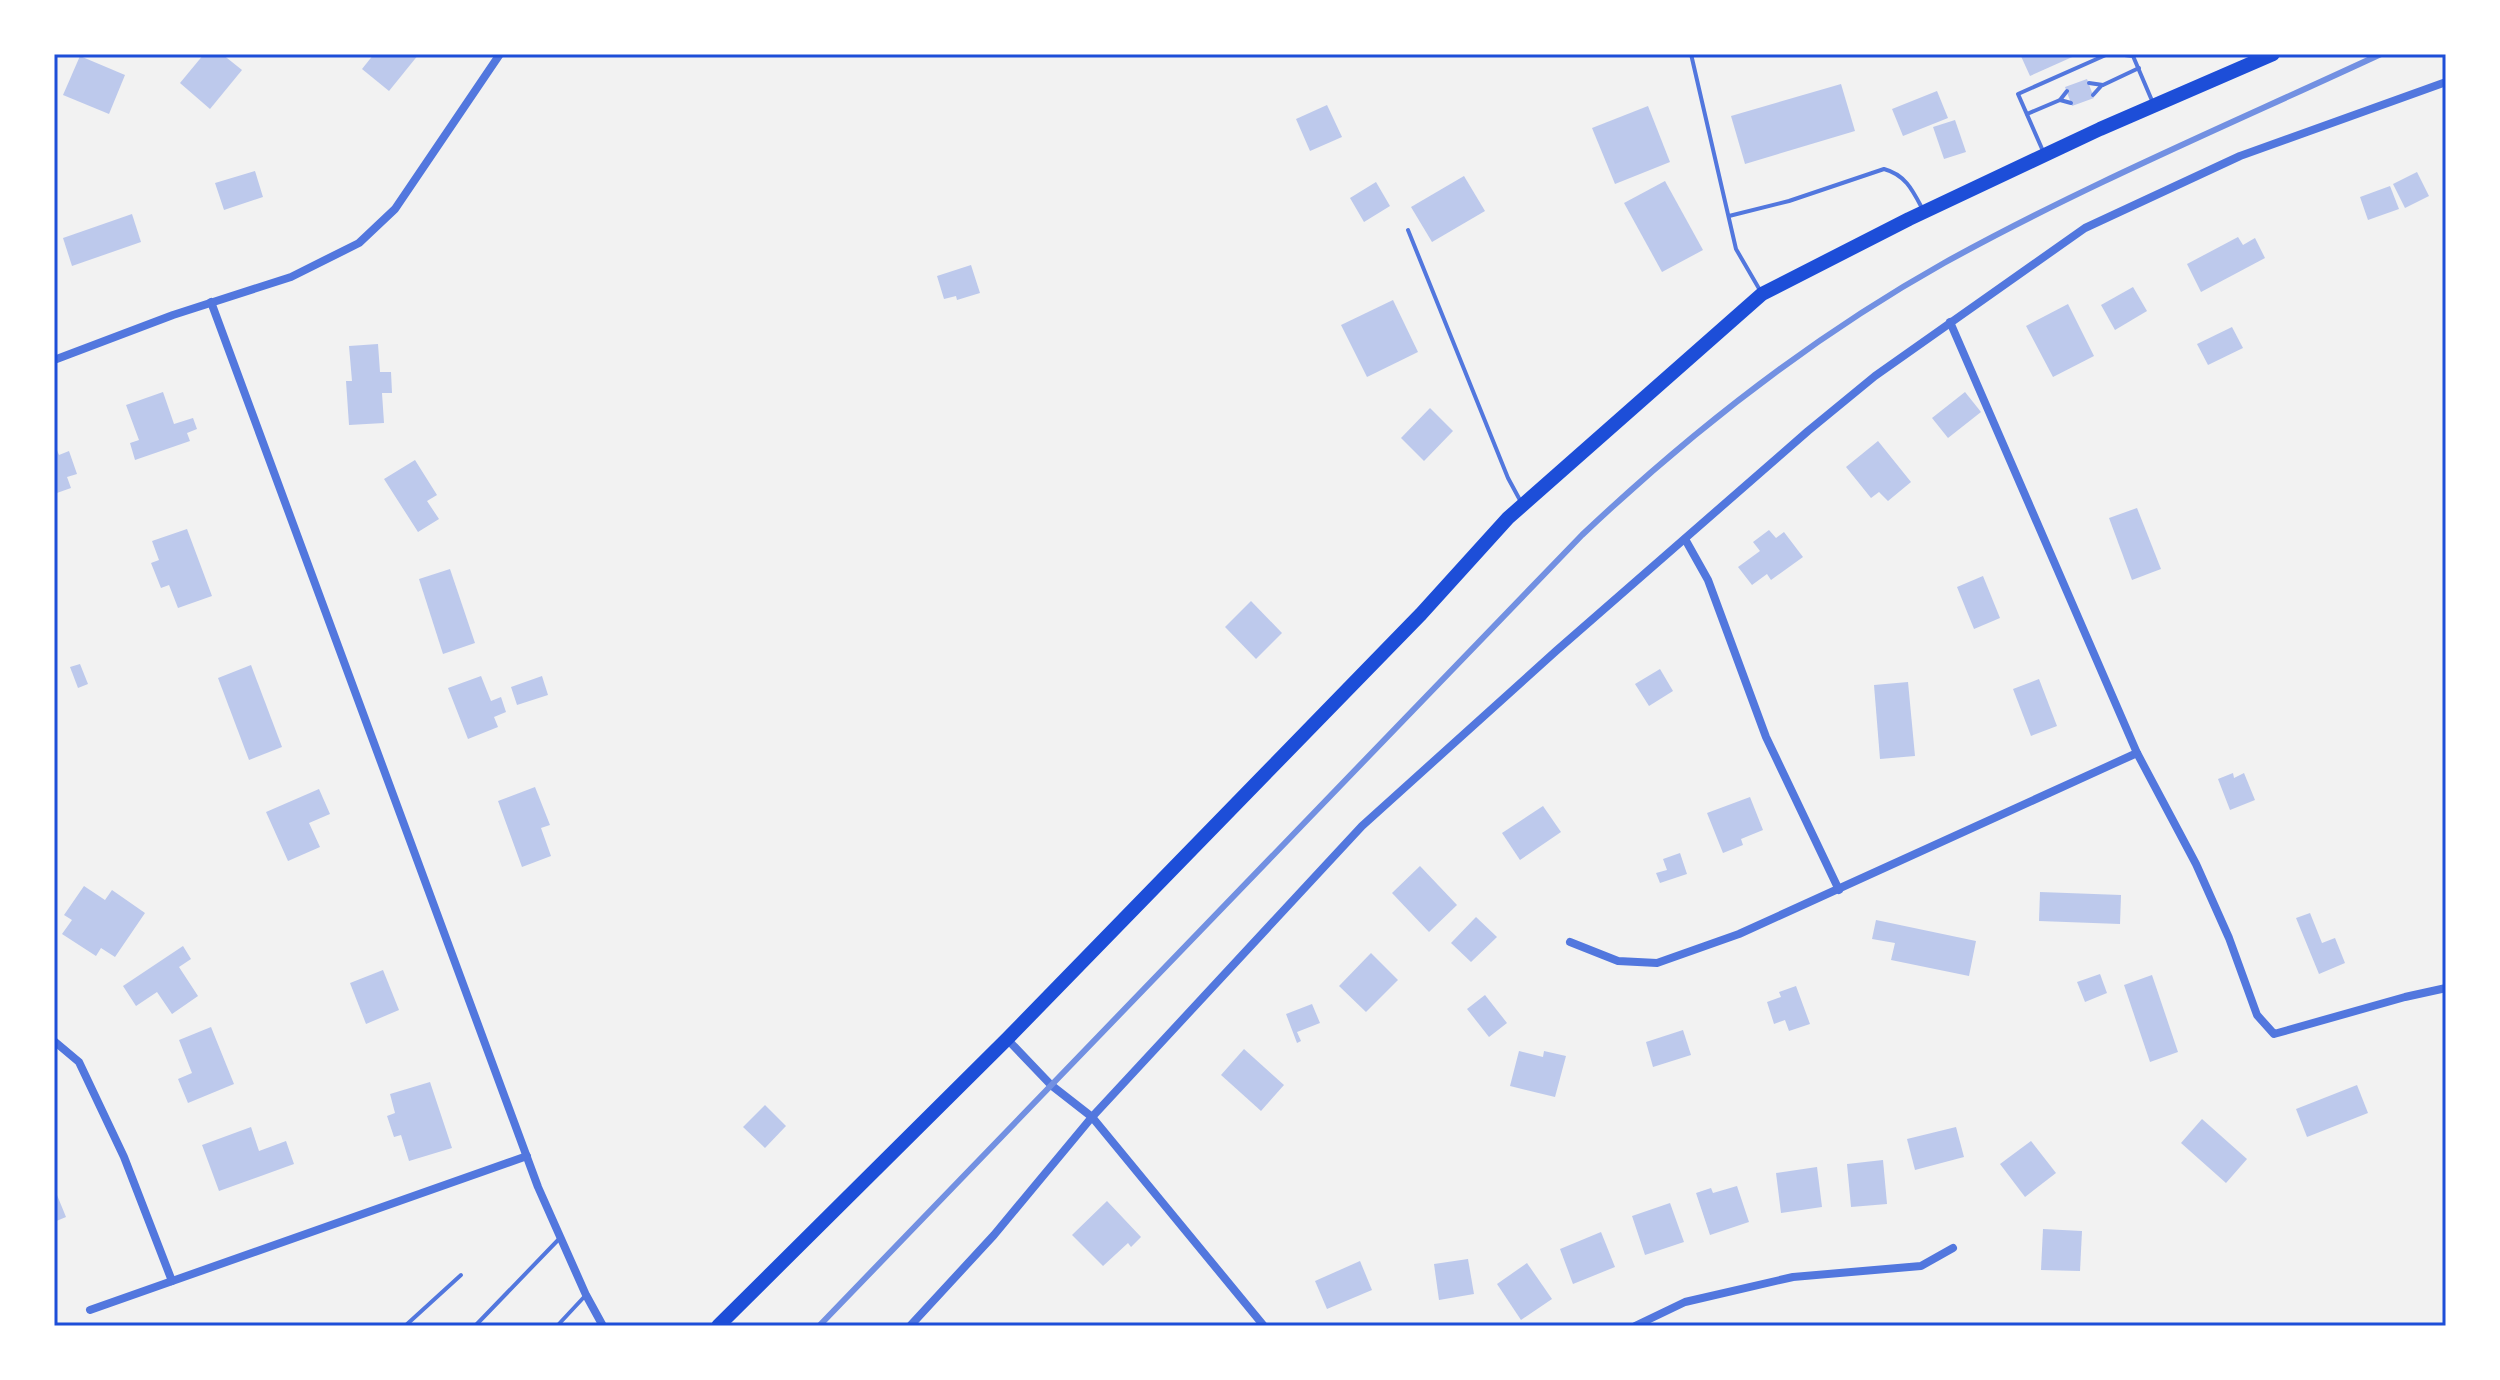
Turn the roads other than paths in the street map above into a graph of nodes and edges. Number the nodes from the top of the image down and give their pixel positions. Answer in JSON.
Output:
{"nodes":[{"id":1,"x":500,"y":54,"type":"edge"},
{"id":2,"x":1691,"y":54,"type":"edge"},
{"id":3,"x":2108,"y":54,"type":"edge"},
{"id":4,"x":2116,"y":54,"type":"edge"},
{"id":5,"x":2273,"y":54,"type":"edge"},
{"id":6,"x":2139,"y":68,"type":"junction"},
{"id":7,"x":2446,"y":82,"type":"edge"},
{"id":8,"x":2089,"y":83,"type":"dead end"},
{"id":9,"x":2103,"y":85,"type":"junction"},
{"id":10,"x":2067,"y":91,"type":"dead end"},
{"id":11,"x":2093,"y":95,"type":"dead end"},
{"id":12,"x":2060,"y":100,"type":"junction"},
{"id":13,"x":2071,"y":103,"type":"dead end"},
{"id":14,"x":2154,"y":106,"type":"junction"},
{"id":15,"x":2027,"y":114,"type":"junction"},
{"id":16,"x":2045,"y":156,"type":"junction"},
{"id":17,"x":1924,"y":212,"type":"junction"},
{"id":18,"x":1729,"y":216,"type":"junction"},
{"id":19,"x":1408,"y":230,"type":"dead end"},
{"id":20,"x":1762,"y":294,"type":"junction"},
{"id":21,"x":211,"y":302,"type":"junction"},
{"id":22,"x":1950,"y":322,"type":"junction"},
{"id":23,"x":54,"y":360,"type":"edge"},
{"id":24,"x":1522,"y":505,"type":"junction"},
{"id":25,"x":1685,"y":539,"type":"junction"},
{"id":26,"x":2137,"y":753,"type":"junction"},
{"id":27,"x":1839,"y":890,"type":"junction"},
{"id":28,"x":1570,"y":942,"type":"dead end"},
{"id":29,"x":2446,"y":988,"type":"edge"},
{"id":30,"x":1007,"y":1039,"type":"junction"},
{"id":31,"x":54,"y":1041,"type":"edge"},
{"id":32,"x":1092,"y":1117,"type":"junction"},
{"id":33,"x":527,"y":1156,"type":"junction"},
{"id":34,"x":561,"y":1237,"type":"junction"},
{"id":35,"x":1953,"y":1248,"type":"dead end"},
{"id":36,"x":461,"y":1275,"type":"dead end"},
{"id":37,"x":172,"y":1281,"type":"junction"},
{"id":38,"x":586,"y":1295,"type":"junction"},
{"id":39,"x":90,"y":1310,"type":"dead end"},
{"id":40,"x":405,"y":1326,"type":"edge"},
{"id":41,"x":475,"y":1326,"type":"edge"},
{"id":42,"x":557,"y":1326,"type":"edge"},
{"id":43,"x":603,"y":1326,"type":"edge"},
{"id":44,"x":718,"y":1326,"type":"edge"},
{"id":45,"x":910,"y":1326,"type":"edge"},
{"id":46,"x":1264,"y":1326,"type":"edge"},
{"id":47,"x":1635,"y":1326,"type":"edge"}],
"edges":[{"from":1,"to":21,"type":"street"},
{"from":2,"to":18,"type":"lane"},
{"from":3,"to":15,"type":"lane"},
{"from":4,"to":6,"type":"lane"},
{"from":5,"to":14,"type":"main road"},
{"from":6,"to":9,"type":"lane"},
{"from":6,"to":14,"type":"lane"},
{"from":7,"to":22,"type":"street"},
{"from":8,"to":9,"type":"lane"},
{"from":9,"to":11,"type":"lane"},
{"from":10,"to":12,"type":"lane"},
{"from":12,"to":13,"type":"lane"},
{"from":12,"to":15,"type":"lane"},
{"from":14,"to":16,"type":"main road"},
{"from":15,"to":16,"type":"lane"},
{"from":16,"to":17,"type":"main road"},
{"from":17,"to":18,"type":"lane"},
{"from":17,"to":20,"type":"main road"},
{"from":18,"to":20,"type":"lane"},
{"from":19,"to":24,"type":"lane"},
{"from":20,"to":24,"type":"main road"},
{"from":21,"to":23,"type":"street"},
{"from":21,"to":33,"type":"street"},
{"from":22,"to":25,"type":"street"},
{"from":22,"to":26,"type":"street"},
{"from":24,"to":30,"type":"main road"},
{"from":25,"to":27,"type":"street"},
{"from":25,"to":32,"type":"street"},
{"from":26,"to":27,"type":"street"},
{"from":26,"to":29,"type":"street"},
{"from":27,"to":28,"type":"street"},
{"from":30,"to":32,"type":"street"},
{"from":30,"to":44,"type":"main road"},
{"from":31,"to":37,"type":"street"},
{"from":32,"to":45,"type":"street"},
{"from":32,"to":46,"type":"street"},
{"from":33,"to":34,"type":"street"},
{"from":33,"to":37,"type":"street"},
{"from":34,"to":38,"type":"street"},
{"from":34,"to":41,"type":"lane"},
{"from":35,"to":47,"type":"street"},
{"from":36,"to":40,"type":"lane"},
{"from":37,"to":39,"type":"street"},
{"from":38,"to":42,"type":"lane"},
{"from":38,"to":43,"type":"street"}]}
